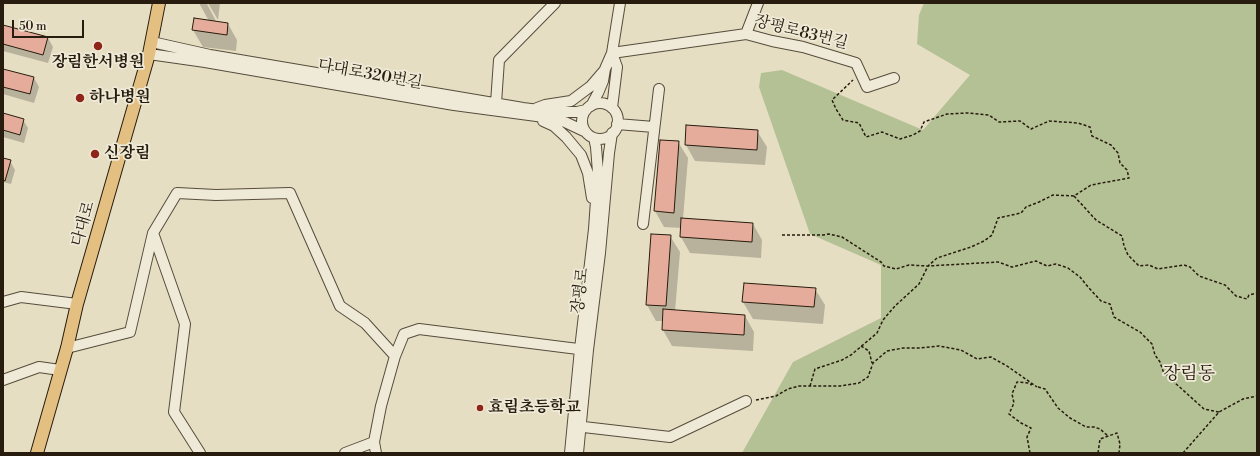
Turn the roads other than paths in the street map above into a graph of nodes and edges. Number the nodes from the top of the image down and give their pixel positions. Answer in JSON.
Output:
{"nodes":[{"id":1,"x":159,"y":3,"type":"edge"},
{"id":2,"x":555,"y":3,"type":"edge"},
{"id":3,"x":620,"y":3,"type":"edge"},
{"id":4,"x":758,"y":3,"type":"edge"},
{"id":5,"x":746,"y":34,"type":"junction"},
{"id":6,"x":152,"y":42,"type":"junction"},
{"id":7,"x":612,"y":53,"type":"junction"},
{"id":8,"x":149,"y":54,"type":"junction"},
{"id":9,"x":605,"y":69,"type":"junction"},
{"id":10,"x":894,"y":78,"type":"dead end"},
{"id":11,"x":659,"y":89,"type":"dead end"},
{"id":12,"x":496,"y":103,"type":"junction"},
{"id":13,"x":588,"y":108,"type":"junction"},
{"id":14,"x":612,"y":108,"type":"junction"},
{"id":15,"x":535,"y":112,"type":"junction"},
{"id":16,"x":617,"y":124,"type":"junction"},
{"id":17,"x":654,"y":127,"type":"junction"},
{"id":18,"x":584,"y":131,"type":"junction"},
{"id":19,"x":612,"y":134,"type":"junction"},
{"id":20,"x":594,"y":138,"type":"junction"},
{"id":21,"x":595,"y":206,"type":"junction"},
{"id":22,"x":643,"y":224,"type":"dead end"},
{"id":23,"x":153,"y":233,"type":"junction"},
{"id":24,"x":3,"y":302,"type":"edge"},
{"id":25,"x":77,"y":304,"type":"junction"},
{"id":26,"x":67,"y":348,"type":"junction"},
{"id":27,"x":584,"y":350,"type":"junction"},
{"id":28,"x":395,"y":356,"type":"junction"},
{"id":29,"x":60,"y":370,"type":"junction"},
{"id":30,"x":3,"y":380,"type":"edge"},
{"id":31,"x":746,"y":401,"type":"road end"},
{"id":32,"x":577,"y":427,"type":"junction"},
{"id":33,"x":374,"y":442,"type":"junction"},
{"id":34,"x":37,"y":453,"type":"edge"},
{"id":35,"x":200,"y":453,"type":"edge"},
{"id":36,"x":345,"y":453,"type":"edge"},
{"id":37,"x":376,"y":453,"type":"edge"},
{"id":38,"x":570,"y":453,"type":"edge"},
{"id":39,"x":578,"y":453,"type":"edge"}],
"edges":[{"from":1,"to":6,"type":"main road","name":"다대로"},
{"from":2,"to":12,"type":"street"},
{"from":3,"to":7,"type":"street"},
{"from":4,"to":5,"type":"street"},
{"from":5,"to":7,"type":"street","name":"장평로83번길"},
{"from":5,"to":10,"type":"street","name":"장평로83번길"},
{"from":6,"to":8,"type":"main road","name":"다대로"},
{"from":6,"to":12,"type":"street","name":"다대로320번길"},
{"from":7,"to":9,"type":"street"},
{"from":7,"to":14,"type":"street"},
{"from":8,"to":15,"type":"street","name":"다대로320번길"},
{"from":8,"to":25,"type":"main road","name":"다대로"},
{"from":9,"to":13,"type":"street"},
{"from":9,"to":15,"type":"street"},
{"from":11,"to":17,"type":"street"},
{"from":12,"to":15,"type":"street","name":"다대로320번길"},
{"from":13,"to":14,"type":"street"},
{"from":13,"to":15,"type":"street","name":"다대로320번길"},
{"from":13,"to":18,"type":"street"},
{"from":14,"to":16,"type":"street"},
{"from":15,"to":18,"type":"street","name":"다대로320번길"},
{"from":15,"to":21,"type":"street"},
{"from":16,"to":17,"type":"street"},
{"from":16,"to":19,"type":"street"},
{"from":17,"to":22,"type":"street"},
{"from":18,"to":20,"type":"street"},
{"from":19,"to":20,"type":"street"},
{"from":19,"to":27,"type":"street","name":"장평로"},
{"from":20,"to":21,"type":"street","name":"장평로"},
{"from":21,"to":27,"type":"street","name":"장평로"},
{"from":23,"to":26,"type":"street"},
{"from":23,"to":28,"type":"street"},
{"from":23,"to":35,"type":"street"},
{"from":24,"to":25,"type":"street"},
{"from":25,"to":26,"type":"main road","name":"다대로"},
{"from":26,"to":29,"type":"main road","name":"다대로"},
{"from":27,"to":28,"type":"street"},
{"from":27,"to":32,"type":"street","name":"장평로"},
{"from":28,"to":33,"type":"street"},
{"from":29,"to":30,"type":"street"},
{"from":29,"to":34,"type":"main road","name":"다대로"},
{"from":31,"to":32,"type":"street"},
{"from":32,"to":38,"type":"street","name":"장평로"},
{"from":32,"to":39,"type":"street","name":"장평로"},
{"from":33,"to":36,"type":"street"},
{"from":33,"to":37,"type":"street"}]}
